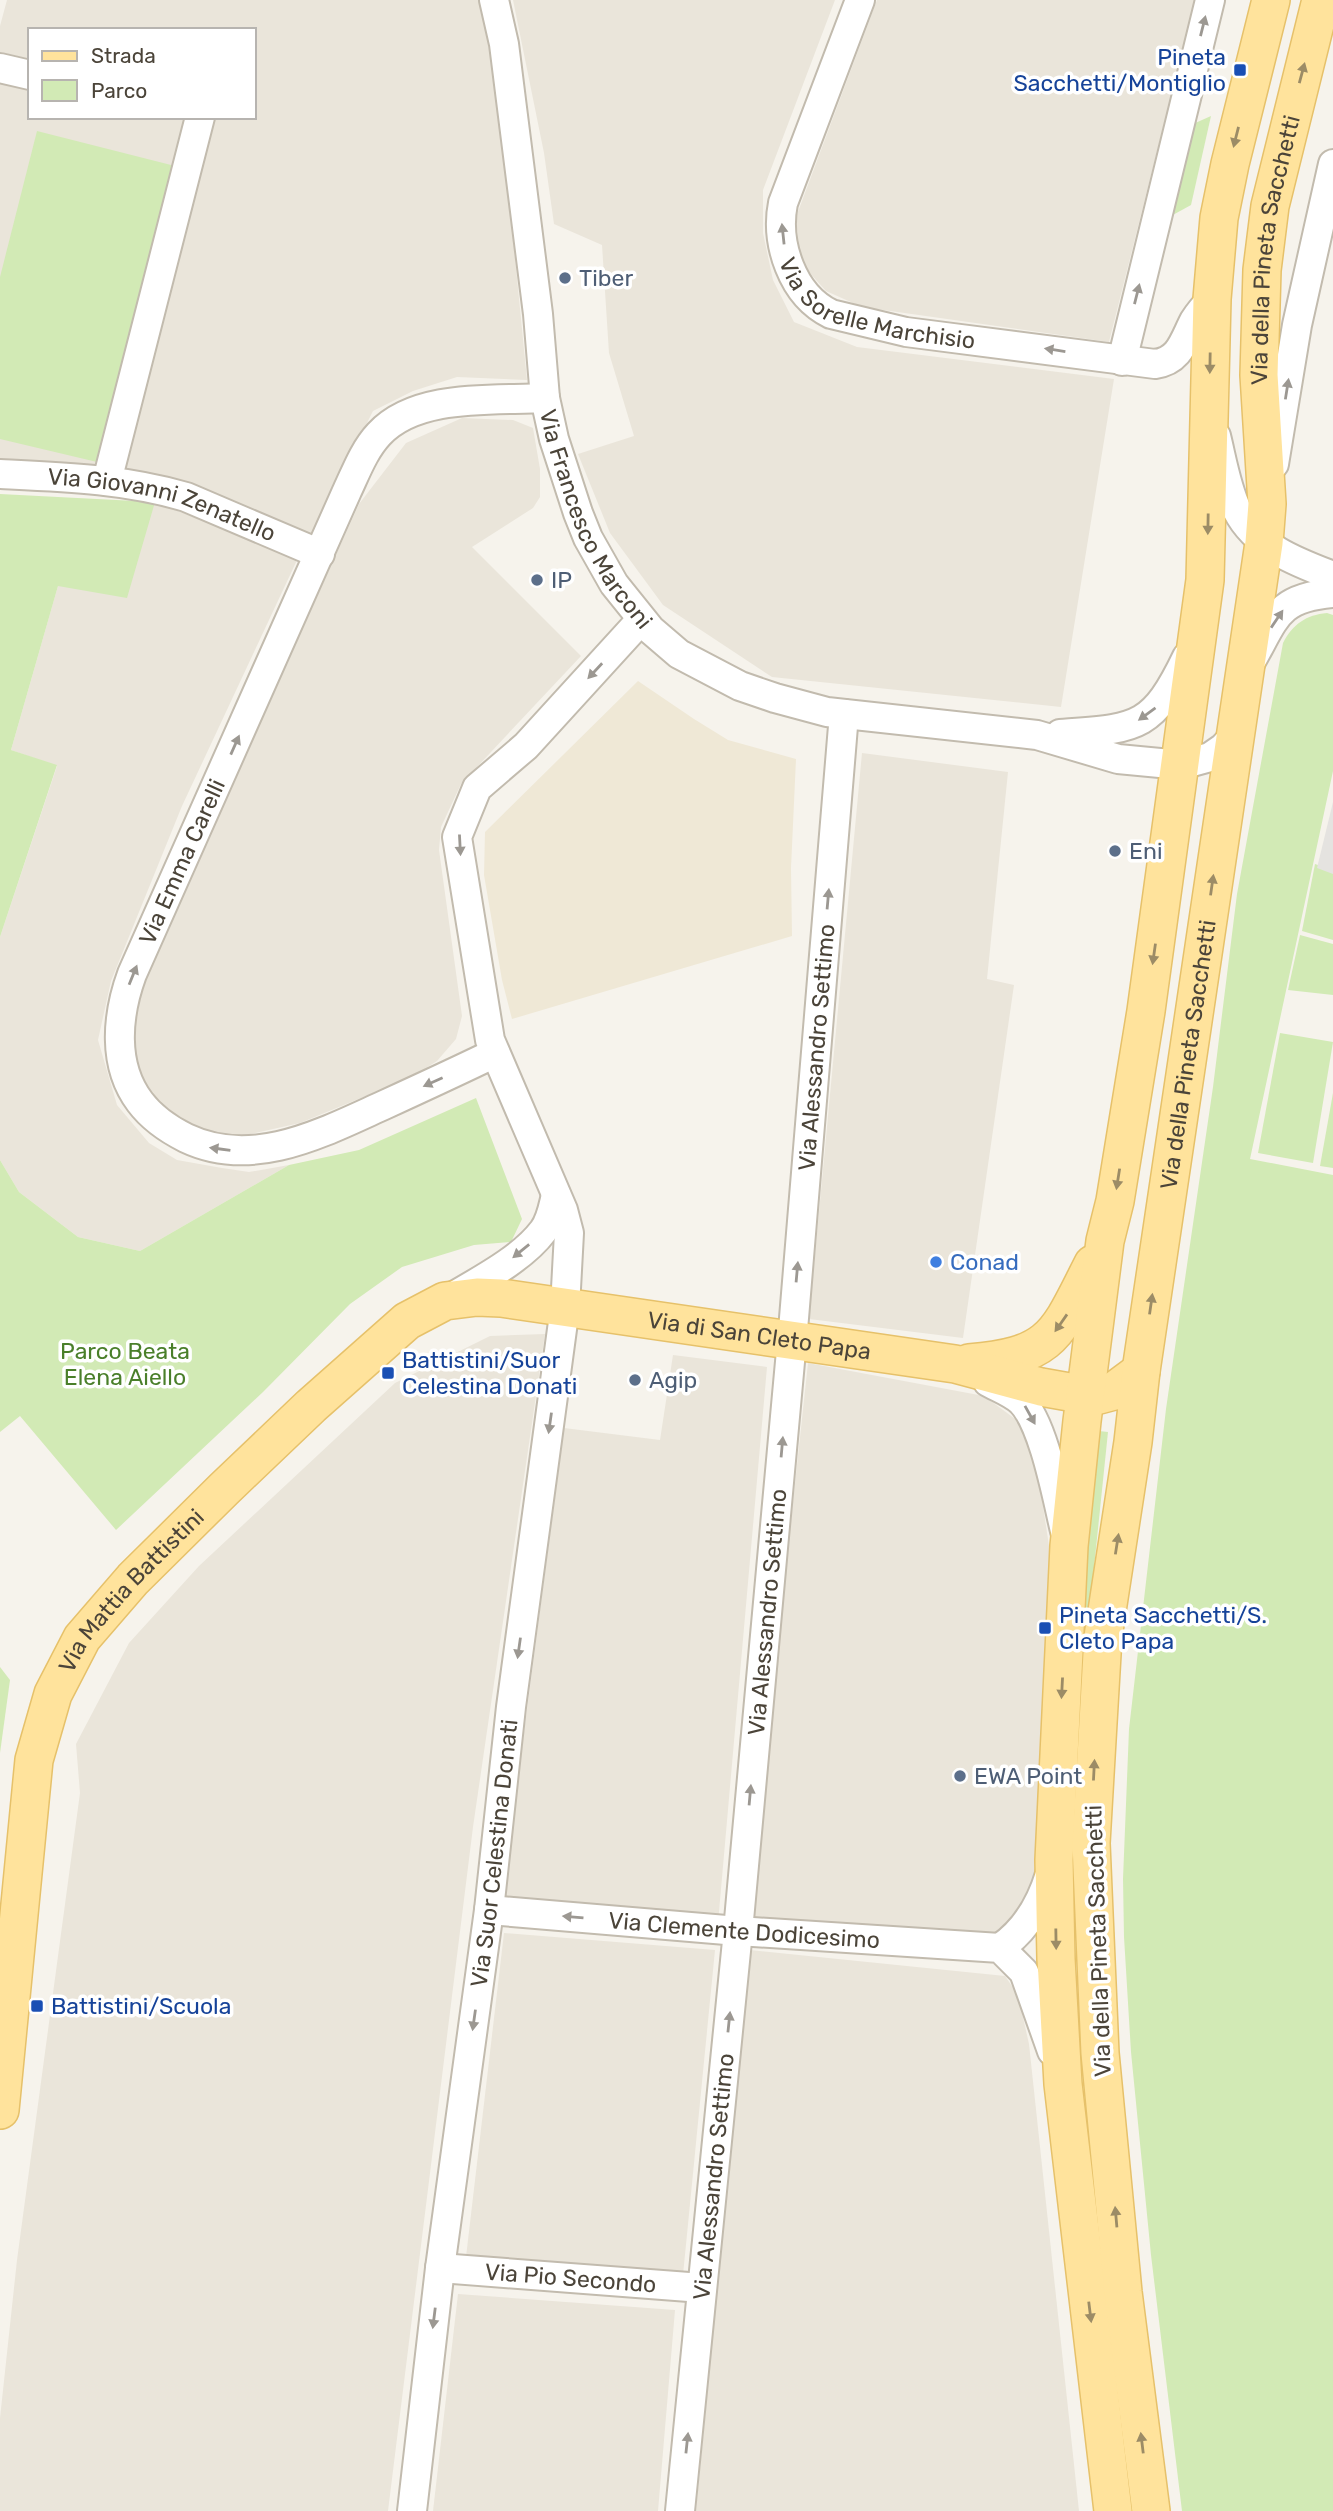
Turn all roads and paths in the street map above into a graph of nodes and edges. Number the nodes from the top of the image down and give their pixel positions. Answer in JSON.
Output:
{"nodes":[{"id":1,"x":494,"y":0,"type":"edge"},
{"id":2,"x":860,"y":0,"type":"edge"},
{"id":3,"x":1210,"y":0,"type":"edge"},
{"id":4,"x":1271,"y":0,"type":"edge"},
{"id":5,"x":1321,"y":0,"type":"edge"},
{"id":6,"x":0,"y":68,"type":"edge"},
{"id":7,"x":28,"y":75,"type":"edge"},
{"id":8,"x":199,"y":119,"type":"edge"},
{"id":9,"x":1333,"y":164,"type":"edge"},
{"id":10,"x":1212,"y":299,"type":"junction"},
{"id":11,"x":1122,"y":361,"type":"junction"},
{"id":12,"x":545,"y":398,"type":"junction"},
{"id":13,"x":1209,"y":407,"type":"junction"},
{"id":14,"x":0,"y":474,"type":"edge"},
{"id":15,"x":107,"y":481,"type":"junction"},
{"id":16,"x":1267,"y":504,"type":"junction"},
{"id":17,"x":1264,"y":543,"type":"junction"},
{"id":18,"x":320,"y":554,"type":"junction"},
{"id":19,"x":1333,"y":576,"type":"edge"},
{"id":20,"x":1333,"y":593,"type":"edge"},
{"id":21,"x":1201,"y":613,"type":"junction"},
{"id":22,"x":641,"y":620,"type":"junction"},
{"id":23,"x":1244,"y":674,"type":"junction"},
{"id":24,"x":844,"y":714,"type":"junction"},
{"id":25,"x":1037,"y":735,"type":"junction"},
{"id":26,"x":1235,"y":736,"type":"junction"},
{"id":27,"x":1181,"y":765,"type":"junction"},
{"id":28,"x":495,"y":1053,"type":"junction"},
{"id":29,"x":556,"y":1195,"type":"junction"},
{"id":30,"x":1105,"y":1241,"type":"junction"},
{"id":31,"x":446,"y":1301,"type":"junction"},
{"id":32,"x":565,"y":1307,"type":"junction"},
{"id":33,"x":791,"y":1340,"type":"junction"},
{"id":34,"x":955,"y":1364,"type":"junction"},
{"id":35,"x":1141,"y":1371,"type":"junction"},
{"id":36,"x":1086,"y":1395,"type":"junction"},
{"id":37,"x":1069,"y":1546,"type":"junction"},
{"id":38,"x":1054,"y":1860,"type":"junction"},
{"id":39,"x":489,"y":1910,"type":"junction"},
{"id":40,"x":738,"y":1931,"type":"junction"},
{"id":41,"x":1000,"y":1948,"type":"junction"},
{"id":42,"x":1063,"y":2084,"type":"junction"},
{"id":43,"x":0,"y":2110,"type":"edge"},
{"id":44,"x":440,"y":2268,"type":"junction"},
{"id":45,"x":702,"y":2288,"type":"junction"},
{"id":46,"x":412,"y":2511,"type":"edge"},
{"id":47,"x":680,"y":2511,"type":"edge"},
{"id":48,"x":1113,"y":2511,"type":"edge"},
{"id":49,"x":1151,"y":2511,"type":"edge"}],
"edges":[{"from":1,"to":12,"type":"street","name":"Via Francesco Marconi"},
{"from":11,"to":2,"type":"street","name":"Via Sorelle Marchisio","one_way":true},
{"from":11,"to":3,"type":"street","one_way":true},
{"from":4,"to":10,"type":"main road","name":"Via della Pineta Sacchetti","one_way":true},
{"from":16,"to":5,"type":"main road","name":"Via della Pineta Sacchetti","one_way":true},
{"from":6,"to":7,"type":"street"},
{"from":8,"to":15,"type":"street"},
{"from":16,"to":9,"type":"street","name":"Via della Pineta Sacchetti","one_way":true},
{"from":10,"to":11,"type":"street"},
{"from":10,"to":13,"type":"main road","name":"Via della Pineta Sacchetti","one_way":true},
{"from":12,"to":18,"type":"street","name":"Via Emma Carelli"},
{"from":12,"to":22,"type":"street","name":"Via Francesco Marconi"},
{"from":13,"to":17,"type":"street","name":"Via della Pineta Sacchetti"},
{"from":13,"to":21,"type":"main road","name":"Via della Pineta Sacchetti","one_way":true},
{"from":14,"to":15,"type":"street","name":"Via Giovanni Zenatello"},
{"from":15,"to":18,"type":"street","name":"Via Giovanni Zenatello"},
{"from":16,"to":17,"type":"main road","name":"Via della Pineta Sacchetti"},
{"from":17,"to":19,"type":"street"},
{"from":17,"to":23,"type":"main road","name":"Via della Pineta Sacchetti"},
{"from":28,"to":18,"type":"street","name":"Via Emma Carelli","one_way":true},
{"from":23,"to":20,"type":"street","one_way":true},
{"from":21,"to":25,"type":"street","name":"Via Francesco Marconi","one_way":true},
{"from":21,"to":27,"type":"main road","name":"Via della Pineta Sacchetti"},
{"from":22,"to":24,"type":"street","name":"Via Francesco Marconi"},
{"from":22,"to":28,"type":"street","name":"Via Suor Celestina Donati","one_way":true},
{"from":23,"to":26,"type":"main road","name":"Via della Pineta Sacchetti"},
{"from":24,"to":25,"type":"street","name":"Via Francesco Marconi"},
{"from":33,"to":24,"type":"street","name":"Via Alessandro Settimo","one_way":true},
{"from":25,"to":27,"type":"street","name":"Via Francesco Marconi"},
{"from":26,"to":27,"type":"street"},
{"from":35,"to":26,"type":"main road","name":"Via della Pineta Sacchetti","one_way":true},
{"from":27,"to":30,"type":"main road","name":"Via della Pineta Sacchetti","one_way":true},
{"from":28,"to":29,"type":"street","name":"Via Suor Celestina Donati"},
{"from":29,"to":31,"type":"street","one_way":true},
{"from":29,"to":32,"type":"street","name":"Via Suor Celestina Donati"},
{"from":30,"to":34,"type":"main road","name":"Via della Pineta Sacchetti","one_way":true},
{"from":30,"to":36,"type":"main road","name":"Via della Pineta Sacchetti"},
{"from":31,"to":32,"type":"main road","name":"Via Mattia Battistini"},
{"from":31,"to":43,"type":"main road","name":"Via Mattia Battistini"},
{"from":32,"to":33,"type":"main road","name":"Via di San Cleto Papa"},
{"from":32,"to":39,"type":"street","name":"Via Suor Celestina Donati","one_way":true},
{"from":33,"to":34,"type":"main road","name":"Via di San Cleto Papa"},
{"from":40,"to":33,"type":"street","name":"Via Alessandro Settimo","one_way":true},
{"from":34,"to":36,"type":"main road","name":"Via di San Cleto Papa"},
{"from":34,"to":37,"type":"street","name":"Via di San Cleto Papa","one_way":true},
{"from":35,"to":36,"type":"main road"},
{"from":49,"to":35,"type":"main road","name":"Via della Pineta Sacchetti","one_way":true},
{"from":36,"to":37,"type":"main road","name":"Via della Pineta Sacchetti"},
{"from":37,"to":38,"type":"main road","name":"Via della Pineta Sacchetti","one_way":true},
{"from":38,"to":41,"type":"street"},
{"from":38,"to":42,"type":"main road","name":"Via della Pineta Sacchetti","one_way":true},
{"from":40,"to":39,"type":"street","name":"Via Clemente Dodicesimo","one_way":true},
{"from":39,"to":44,"type":"street","name":"Via Suor Celestina Donati","one_way":true},
{"from":40,"to":41,"type":"street","name":"Via Clemente Dodicesimo"},
{"from":45,"to":40,"type":"street","name":"Via Alessandro Settimo","one_way":true},
{"from":41,"to":42,"type":"street"},
{"from":42,"to":48,"type":"main road","name":"Via della Pineta Sacchetti","one_way":true},
{"from":44,"to":45,"type":"street","name":"Via Pio Secondo"},
{"from":44,"to":46,"type":"street","name":"Via Suor Celestina Donati","one_way":true},
{"from":47,"to":45,"type":"street","name":"Via Alessandro Settimo","one_way":true}]}
